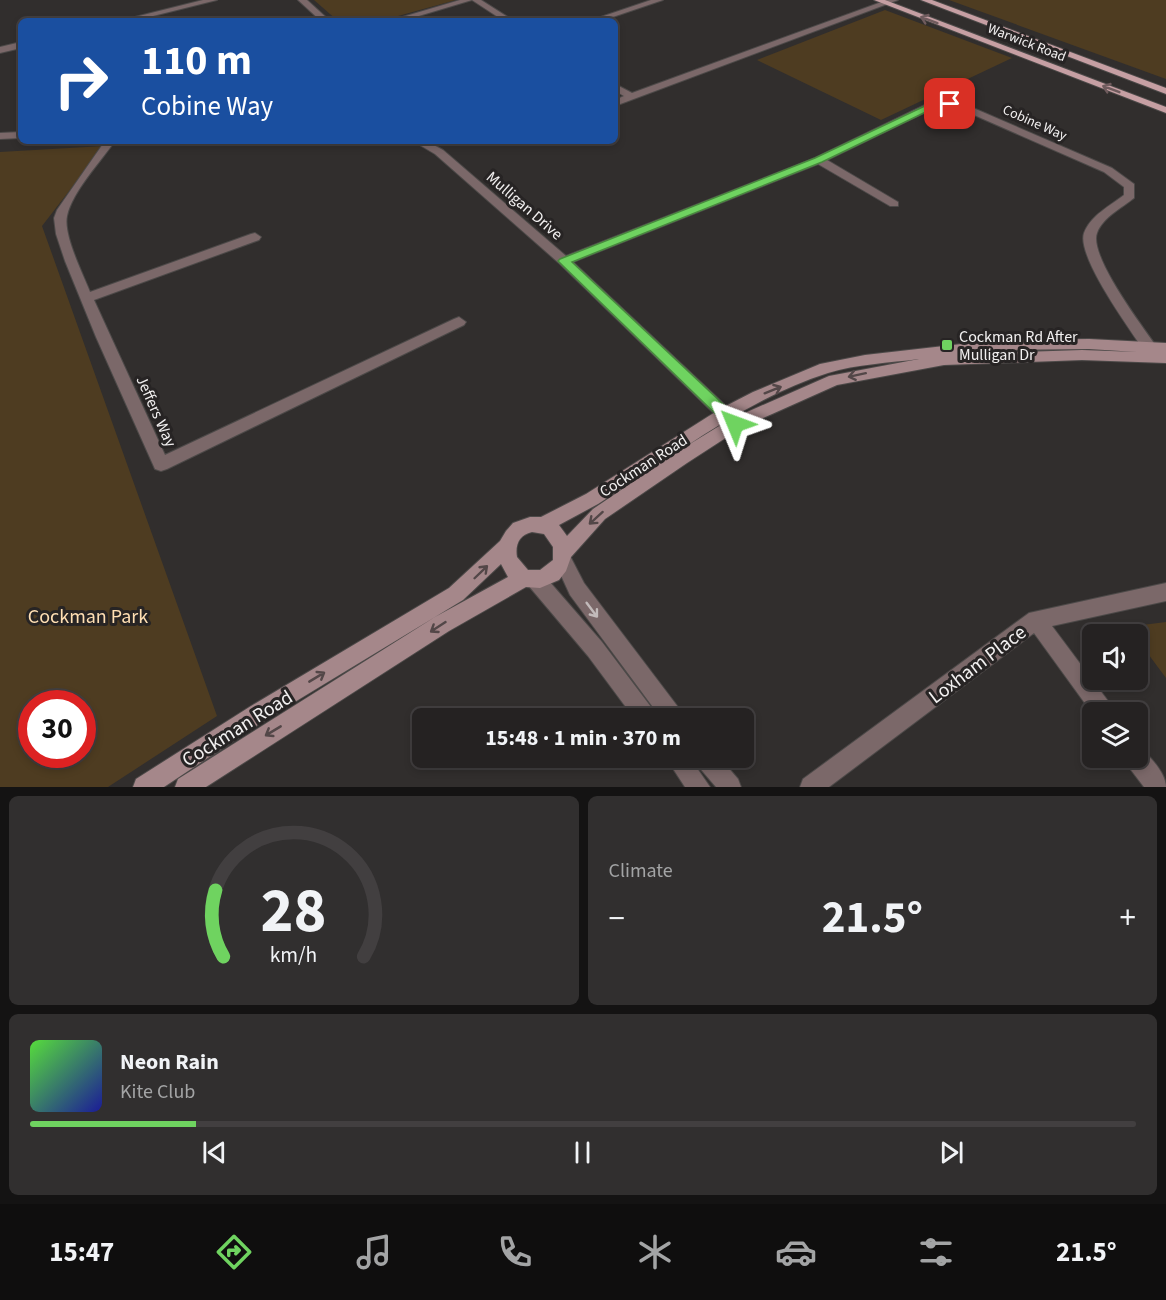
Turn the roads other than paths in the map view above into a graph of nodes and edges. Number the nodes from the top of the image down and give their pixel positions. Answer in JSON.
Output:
{"nodes":[{"id":1,"x":213,"y":0,"type":"edge"},
{"id":2,"x":302,"y":0,"type":"edge"},
{"id":3,"x":469,"y":0,"type":"edge"},
{"id":4,"x":476,"y":0,"type":"edge"},
{"id":5,"x":659,"y":0,"type":"edge"},
{"id":6,"x":925,"y":0,"type":"edge"},
{"id":7,"x":886,"y":1,"type":"edge"},
{"id":8,"x":144,"y":18,"type":"edge"},
{"id":9,"x":323,"y":18,"type":"edge"},
{"id":10,"x":404,"y":18,"type":"edge"},
{"id":11,"x":505,"y":18,"type":"edge"},
{"id":12,"x":602,"y":18,"type":"edge"},
{"id":13,"x":18,"y":46,"type":"edge"},
{"id":14,"x":0,"y":50,"type":"edge"},
{"id":15,"x":618,"y":89,"type":"edge"},
{"id":16,"x":1166,"y":91,"type":"edge"},
{"id":17,"x":632,"y":97,"type":"junction"},
{"id":18,"x":618,"y":103,"type":"edge"},
{"id":19,"x":1166,"y":110,"type":"edge"},
{"id":20,"x":18,"y":135,"type":"edge"},
{"id":21,"x":0,"y":136,"type":"edge"},
{"id":22,"x":108,"y":144,"type":"edge"},
{"id":23,"x":423,"y":144,"type":"edge"},
{"id":24,"x":819,"y":160,"type":"junction"},
{"id":25,"x":894,"y":204,"type":"dead end"},
{"id":26,"x":255,"y":237,"type":"dead end"},
{"id":27,"x":564,"y":261,"type":"junction"},
{"id":28,"x":87,"y":298,"type":"junction"},
{"id":29,"x":459,"y":322,"type":"dead end"},
{"id":30,"x":1159,"y":353,"type":"edge"},
{"id":31,"x":730,"y":418,"type":"junction"},
{"id":32,"x":542,"y":525,"type":"junction"},
{"id":33,"x":507,"y":547,"type":"junction"},
{"id":34,"x":564,"y":556,"type":"junction"},
{"id":35,"x":530,"y":578,"type":"junction"},
{"id":36,"x":1166,"y":592,"type":"edge"},
{"id":37,"x":1036,"y":620,"type":"junction"},
{"id":38,"x":1097,"y":702,"type":"edge"},
{"id":39,"x":639,"y":708,"type":"edge"},
{"id":40,"x":666,"y":708,"type":"edge"},
{"id":41,"x":685,"y":768,"type":"edge"},
{"id":42,"x":714,"y":768,"type":"edge"},
{"id":43,"x":1144,"y":768,"type":"edge"},
{"id":44,"x":144,"y":787,"type":"edge"},
{"id":45,"x":186,"y":787,"type":"edge"},
{"id":46,"x":699,"y":787,"type":"edge"},
{"id":47,"x":730,"y":787,"type":"edge"},
{"id":48,"x":811,"y":787,"type":"edge"},
{"id":49,"x":1158,"y":787,"type":"edge"}],
"edges":[{"from":1,"to":8,"type":"street"},
{"from":2,"to":9,"type":"street"},
{"from":3,"to":10,"type":"street"},
{"from":4,"to":11,"type":"street"},
{"from":5,"to":12,"type":"street"},
{"from":6,"to":16,"type":"main road","name":"Warwick Road"},
{"from":7,"to":17,"type":"street"},
{"from":19,"to":7,"type":"main road","name":"Warwick Road","one_way":true},
{"from":13,"to":14,"type":"street"},
{"from":15,"to":17,"type":"street"},
{"from":17,"to":18,"type":"street"},
{"from":20,"to":21,"type":"street"},
{"from":22,"to":28,"type":"street","name":"Jeffers Way"},
{"from":23,"to":27,"type":"street","name":"Mulligan Drive"},
{"from":24,"to":25,"type":"street"},
{"from":24,"to":27,"type":"street","name":"Cobine Way"},
{"from":24,"to":30,"type":"street","name":"Cobine Way"},
{"from":26,"to":28,"type":"street"},
{"from":27,"to":31,"type":"street","name":"Mulligan Drive"},
{"from":28,"to":29,"type":"street","name":"Jeffers Way"},
{"from":30,"to":31,"type":"main road","name":"Cockman Road"},
{"from":31,"to":32,"type":"main road","name":"Cockman Road"},
{"from":31,"to":34,"type":"main road","name":"Cockman Road","one_way":true},
{"from":32,"to":33,"type":"main road"},
{"from":32,"to":34,"type":"main road"},
{"from":33,"to":35,"type":"main road"},
{"from":44,"to":33,"type":"main road","name":"Cockman Road","one_way":true},
{"from":34,"to":35,"type":"main road"},
{"from":34,"to":40,"type":"street","one_way":true},
{"from":35,"to":39,"type":"street"},
{"from":35,"to":45,"type":"main road","name":"Cockman Road","one_way":true},
{"from":36,"to":37,"type":"street","name":"Loxham Place"},
{"from":37,"to":38,"type":"street"},
{"from":37,"to":48,"type":"street","name":"Loxham Place"},
{"from":41,"to":46,"type":"street"},
{"from":42,"to":47,"type":"street"},
{"from":43,"to":49,"type":"street"}]}
